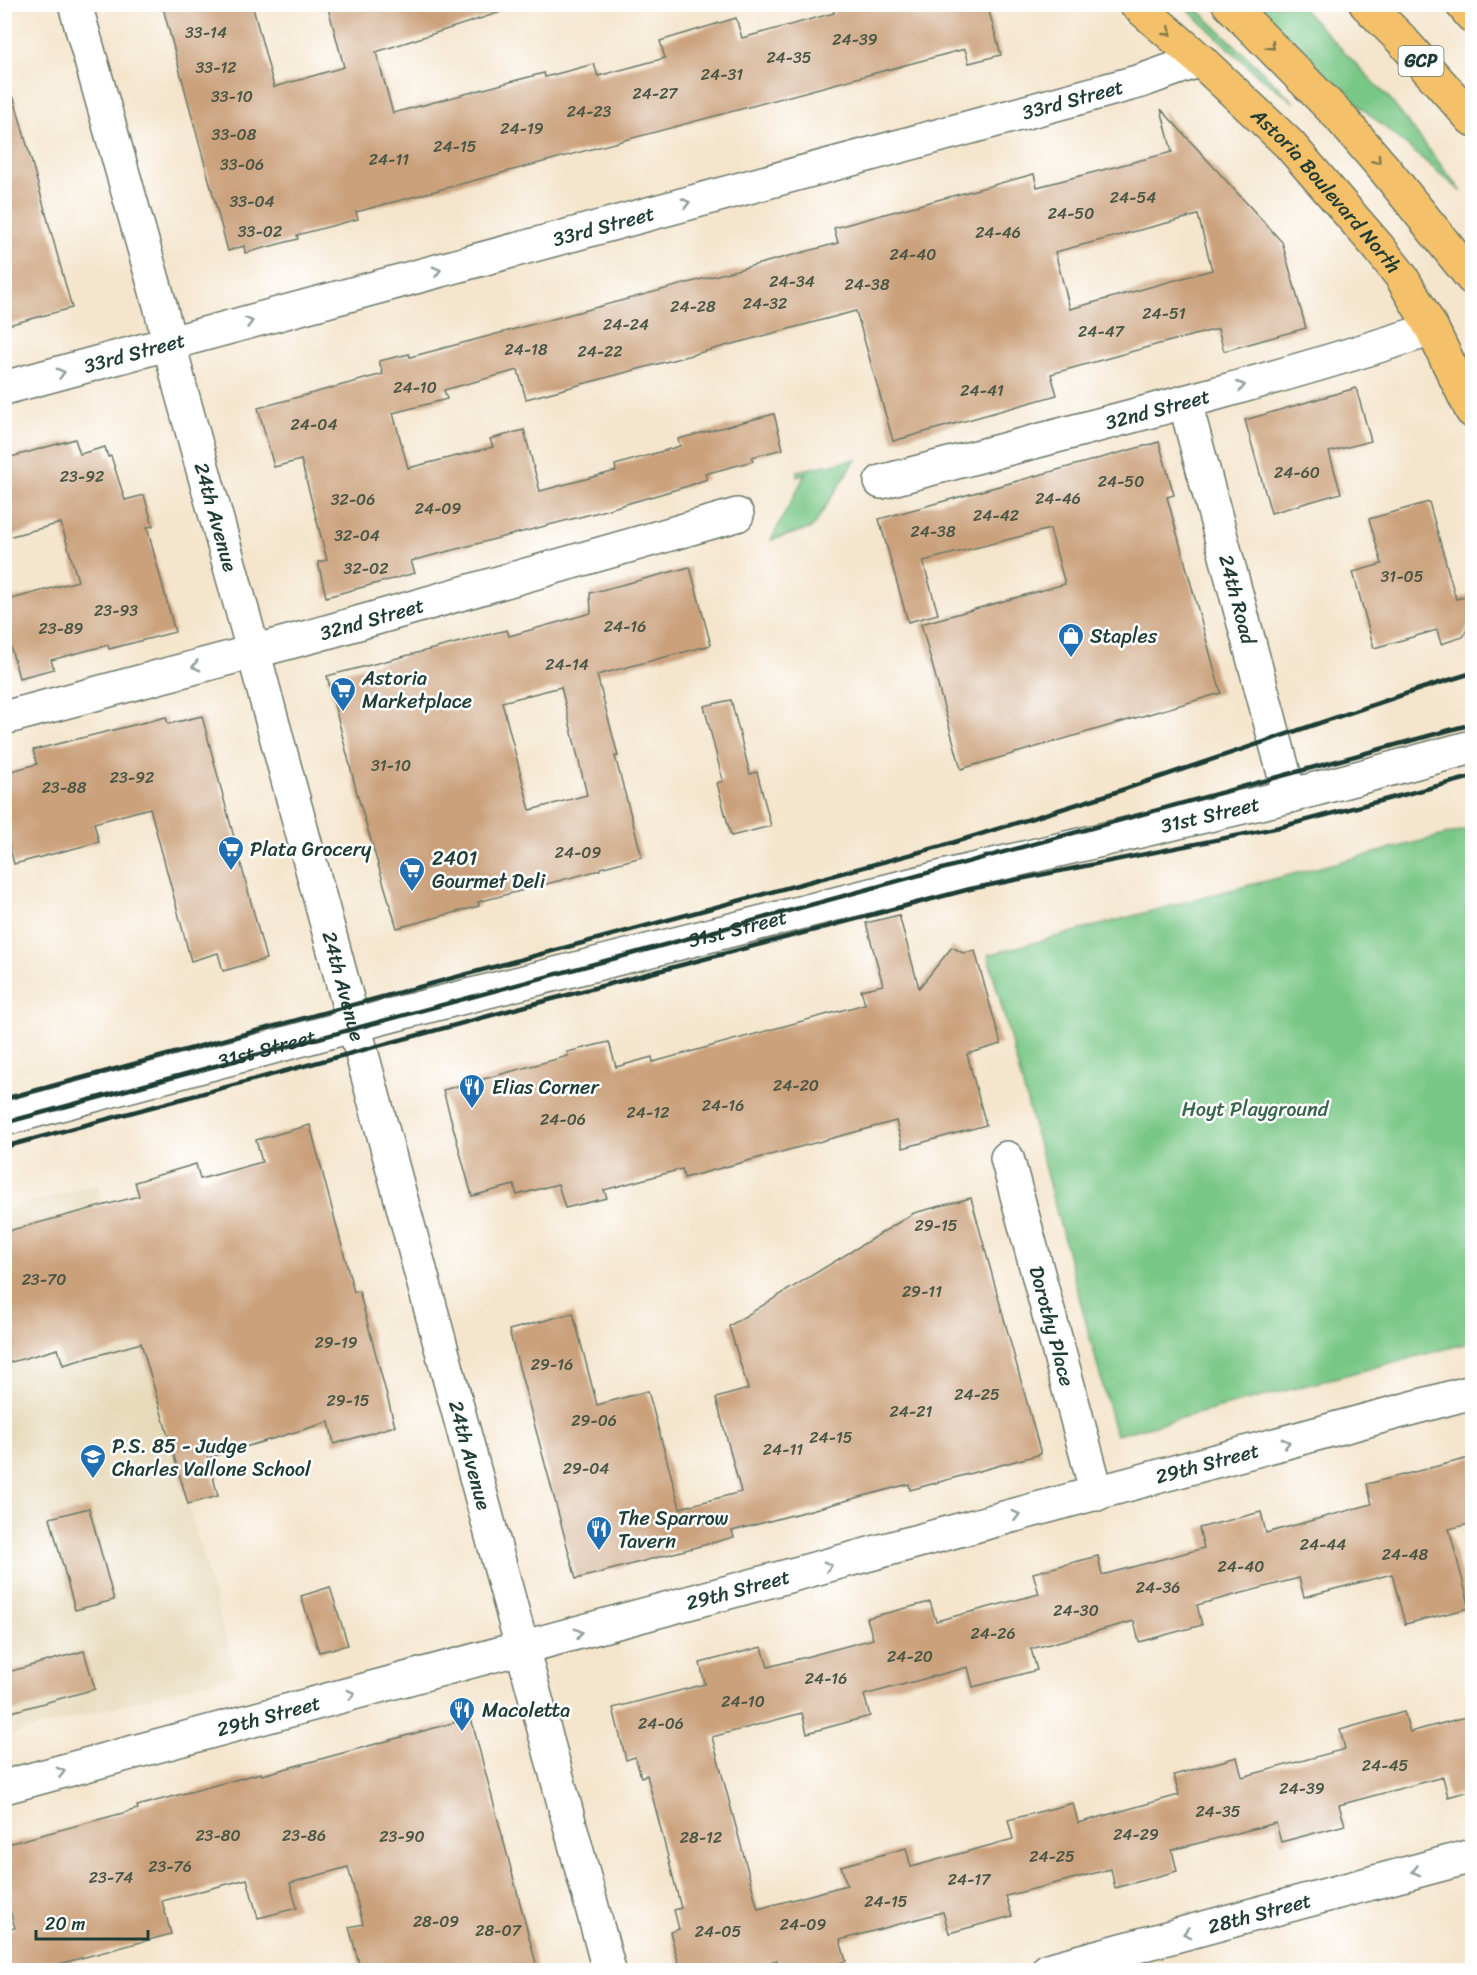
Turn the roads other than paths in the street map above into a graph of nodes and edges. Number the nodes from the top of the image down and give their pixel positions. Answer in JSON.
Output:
{"nodes":[{"id":1,"x":75,"y":4,"type":"edge"},
{"id":2,"x":1136,"y":4,"type":"edge"},
{"id":3,"x":1229,"y":4,"type":"edge"},
{"id":4,"x":1366,"y":4,"type":"edge"},
{"id":5,"x":1462,"y":4,"type":"edge"},
{"id":6,"x":1473,"y":16,"type":"edge"},
{"id":7,"x":1200,"y":60,"type":"junction"},
{"id":8,"x":1473,"y":119,"type":"edge"},
{"id":9,"x":1473,"y":278,"type":"edge"},
{"id":10,"x":1432,"y":329,"type":"junction"},
{"id":11,"x":169,"y":343,"type":"junction"},
{"id":12,"x":4,"y":388,"type":"edge"},
{"id":13,"x":1185,"y":402,"type":"junction"},
{"id":14,"x":1473,"y":411,"type":"edge"},
{"id":15,"x":881,"y":482,"type":"dead end"},
{"id":16,"x":737,"y":515,"type":"dead end"},
{"id":17,"x":253,"y":651,"type":"junction"},
{"id":18,"x":4,"y":718,"type":"edge"},
{"id":19,"x":1473,"y":747,"type":"edge"},
{"id":20,"x":1290,"y":796,"type":"junction"},
{"id":21,"x":354,"y":1025,"type":"junction"},
{"id":22,"x":4,"y":1119,"type":"edge"},
{"id":23,"x":1007,"y":1158,"type":"dead end"},
{"id":24,"x":1473,"y":1392,"type":"edge"},
{"id":25,"x":1097,"y":1494,"type":"junction"},
{"id":26,"x":522,"y":1648,"type":"junction"},
{"id":27,"x":4,"y":1787,"type":"edge"},
{"id":28,"x":1473,"y":1856,"type":"edge"},
{"id":29,"x":609,"y":1971,"type":"edge"},
{"id":30,"x":1048,"y":1971,"type":"edge"}],
"edges":[{"from":1,"to":11,"type":"street","name":"24th Avenue"},
{"from":2,"to":7,"type":"main road","name":"Astoria Boulevard North","one_way":true},
{"from":3,"to":9,"type":"main road","one_way":true},
{"from":4,"to":8,"type":"main road","number":"GCP"},
{"from":5,"to":6,"type":"main road"},
{"from":7,"to":10,"type":"main road","name":"Astoria Boulevard North"},
{"from":11,"to":7,"type":"street","name":"33rd Street","one_way":true},
{"from":13,"to":10,"type":"street","name":"32nd Street","one_way":true},
{"from":10,"to":14,"type":"main road","name":"Astoria Boulevard North"},
{"from":12,"to":11,"type":"street","name":"33rd Street","one_way":true},
{"from":11,"to":17,"type":"street","name":"24th Avenue"},
{"from":13,"to":15,"type":"street","name":"32nd Street"},
{"from":13,"to":20,"type":"street","name":"24th Road"},
{"from":16,"to":17,"type":"street","name":"32nd Street"},
{"from":17,"to":18,"type":"street","name":"32nd Street","one_way":true},
{"from":17,"to":21,"type":"street","name":"24th Avenue"},
{"from":19,"to":20,"type":"street","name":"31st Street"},
{"from":20,"to":21,"type":"street","name":"31st Street"},
{"from":21,"to":22,"type":"street","name":"31st Street"},
{"from":21,"to":26,"type":"street","name":"24th Avenue"},
{"from":23,"to":25,"type":"street","name":"Dorothy Place"},
{"from":25,"to":24,"type":"street","name":"29th Street","one_way":true},
{"from":26,"to":25,"type":"street","name":"29th Street","one_way":true},
{"from":27,"to":26,"type":"street","name":"29th Street","one_way":true},
{"from":26,"to":29,"type":"street","name":"24th Avenue"},
{"from":28,"to":30,"type":"street","name":"28th Street","one_way":true}]}
